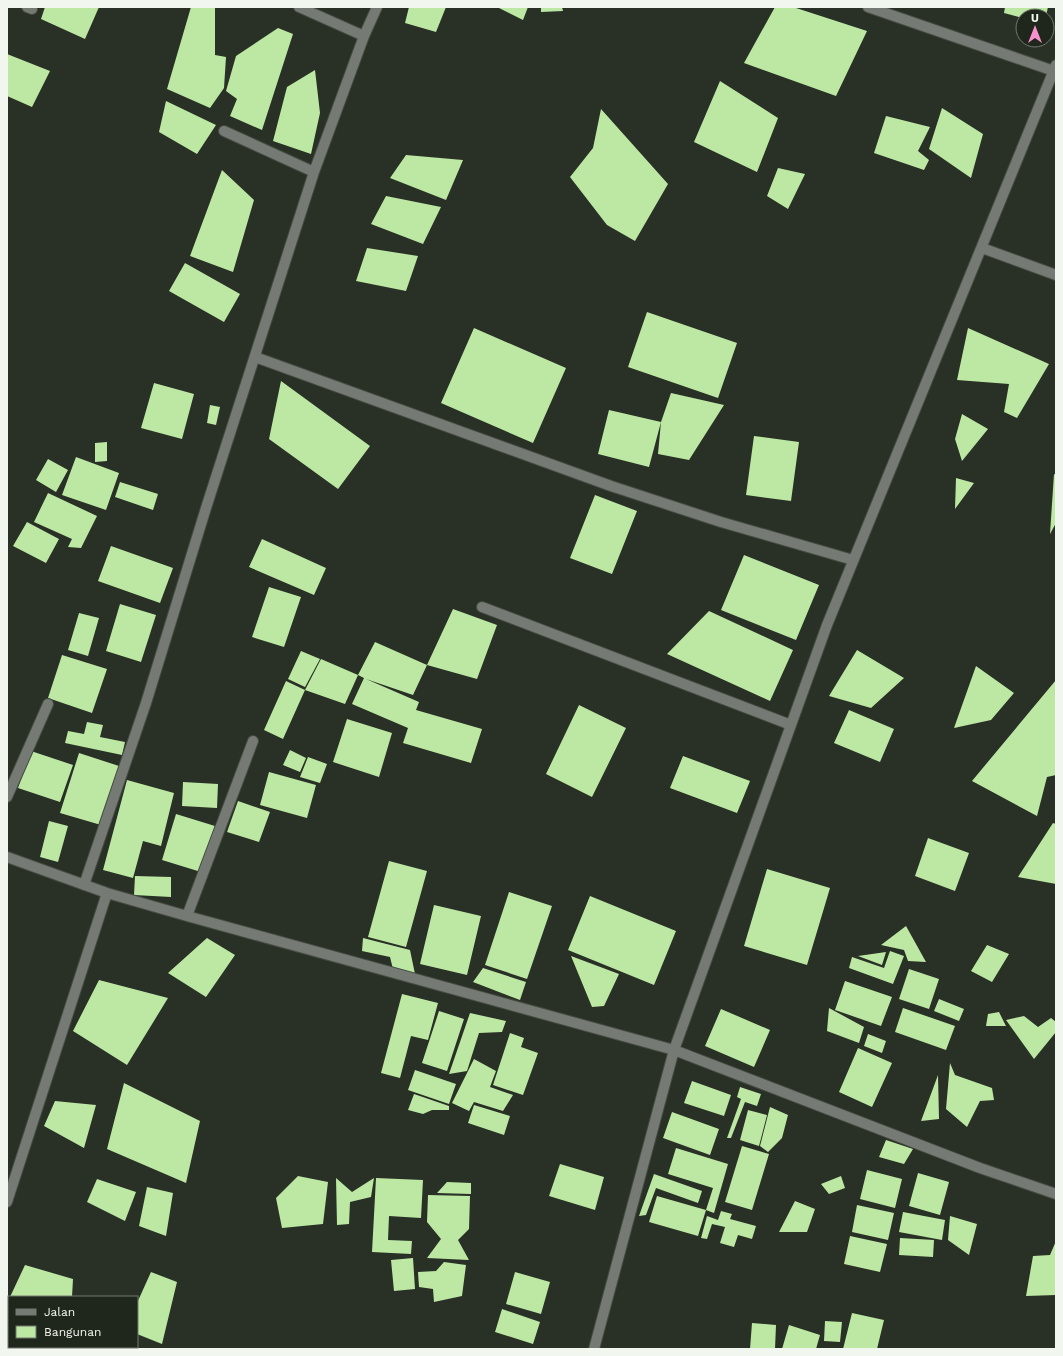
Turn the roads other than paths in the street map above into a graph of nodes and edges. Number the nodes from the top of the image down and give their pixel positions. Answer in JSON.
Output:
{"nodes":[{"id":1,"x":300,"y":7,"type":"edge"},
{"id":2,"x":377,"y":7,"type":"edge"},
{"id":3,"x":868,"y":7,"type":"edge"},
{"id":4,"x":364,"y":36,"type":"junction"},
{"id":5,"x":1055,"y":68,"type":"edge"},
{"id":6,"x":224,"y":132,"type":"dead end"},
{"id":7,"x":314,"y":172,"type":"junction"},
{"id":8,"x":982,"y":248,"type":"junction"},
{"id":9,"x":1056,"y":275,"type":"edge"},
{"id":10,"x":255,"y":357,"type":"junction"},
{"id":11,"x":853,"y":560,"type":"junction"},
{"id":12,"x":482,"y":607,"type":"dead end"},
{"id":13,"x":48,"y":704,"type":"dead end"},
{"id":14,"x":791,"y":725,"type":"junction"},
{"id":15,"x":254,"y":741,"type":"dead end"},
{"id":16,"x":7,"y":797,"type":"edge"},
{"id":17,"x":7,"y":857,"type":"edge"},
{"id":18,"x":84,"y":885,"type":"junction"},
{"id":19,"x":108,"y":893,"type":"junction"},
{"id":20,"x":187,"y":916,"type":"junction"},
{"id":21,"x":674,"y":1050,"type":"junction"},
{"id":22,"x":1056,"y":1194,"type":"edge"},
{"id":23,"x":7,"y":1202,"type":"edge"},
{"id":24,"x":594,"y":1349,"type":"edge"}],
"edges":[{"from":1,"to":4,"type":"street"},
{"from":2,"to":4,"type":"street"},
{"from":3,"to":5,"type":"street"},
{"from":4,"to":7,"type":"street"},
{"from":5,"to":8,"type":"street"},
{"from":6,"to":7,"type":"street"},
{"from":7,"to":10,"type":"street"},
{"from":8,"to":9,"type":"street"},
{"from":8,"to":11,"type":"street"},
{"from":10,"to":11,"type":"street"},
{"from":10,"to":18,"type":"street"},
{"from":11,"to":14,"type":"street"},
{"from":12,"to":14,"type":"street"},
{"from":13,"to":16,"type":"street"},
{"from":14,"to":21,"type":"street"},
{"from":15,"to":20,"type":"street"},
{"from":17,"to":18,"type":"street"},
{"from":18,"to":19,"type":"street"},
{"from":19,"to":20,"type":"street"},
{"from":19,"to":23,"type":"street"},
{"from":20,"to":21,"type":"street"},
{"from":21,"to":22,"type":"street"},
{"from":21,"to":24,"type":"street"}]}
